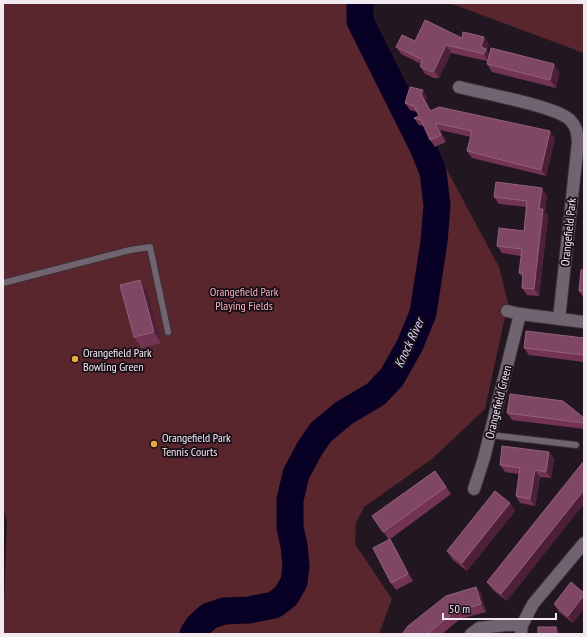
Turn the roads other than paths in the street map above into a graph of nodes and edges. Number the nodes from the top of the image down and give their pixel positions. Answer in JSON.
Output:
{"nodes":[{"id":1,"x":458,"y":88,"type":"dead end"},
{"id":2,"x":3,"y":283,"type":"edge"},
{"id":3,"x":507,"y":311,"type":"dead end"},
{"id":4,"x":520,"y":314,"type":"junction"},
{"id":5,"x":559,"y":319,"type":"junction"},
{"id":6,"x":584,"y":322,"type":"edge"},
{"id":7,"x":168,"y":332,"type":"dead end"},
{"id":8,"x":490,"y":435,"type":"junction"},
{"id":9,"x":576,"y":445,"type":"dead end"},
{"id":10,"x":474,"y":489,"type":"dead end"},
{"id":11,"x":584,"y":543,"type":"edge"},
{"id":12,"x":521,"y":630,"type":"edge"},
{"id":13,"x":471,"y":634,"type":"edge"}],
"edges":[{"from":1,"to":5,"type":"street","name":"Orangefield Park"},
{"from":2,"to":7,"type":"lane"},
{"from":3,"to":4,"type":"street"},
{"from":4,"to":5,"type":"street"},
{"from":4,"to":8,"type":"street","name":"Orangefield Green"},
{"from":5,"to":6,"type":"street"},
{"from":8,"to":9,"type":"lane"},
{"from":8,"to":10,"type":"street","name":"Orangefield Green"},
{"from":11,"to":12,"type":"street"},
{"from":12,"to":13,"type":"street"}]}
